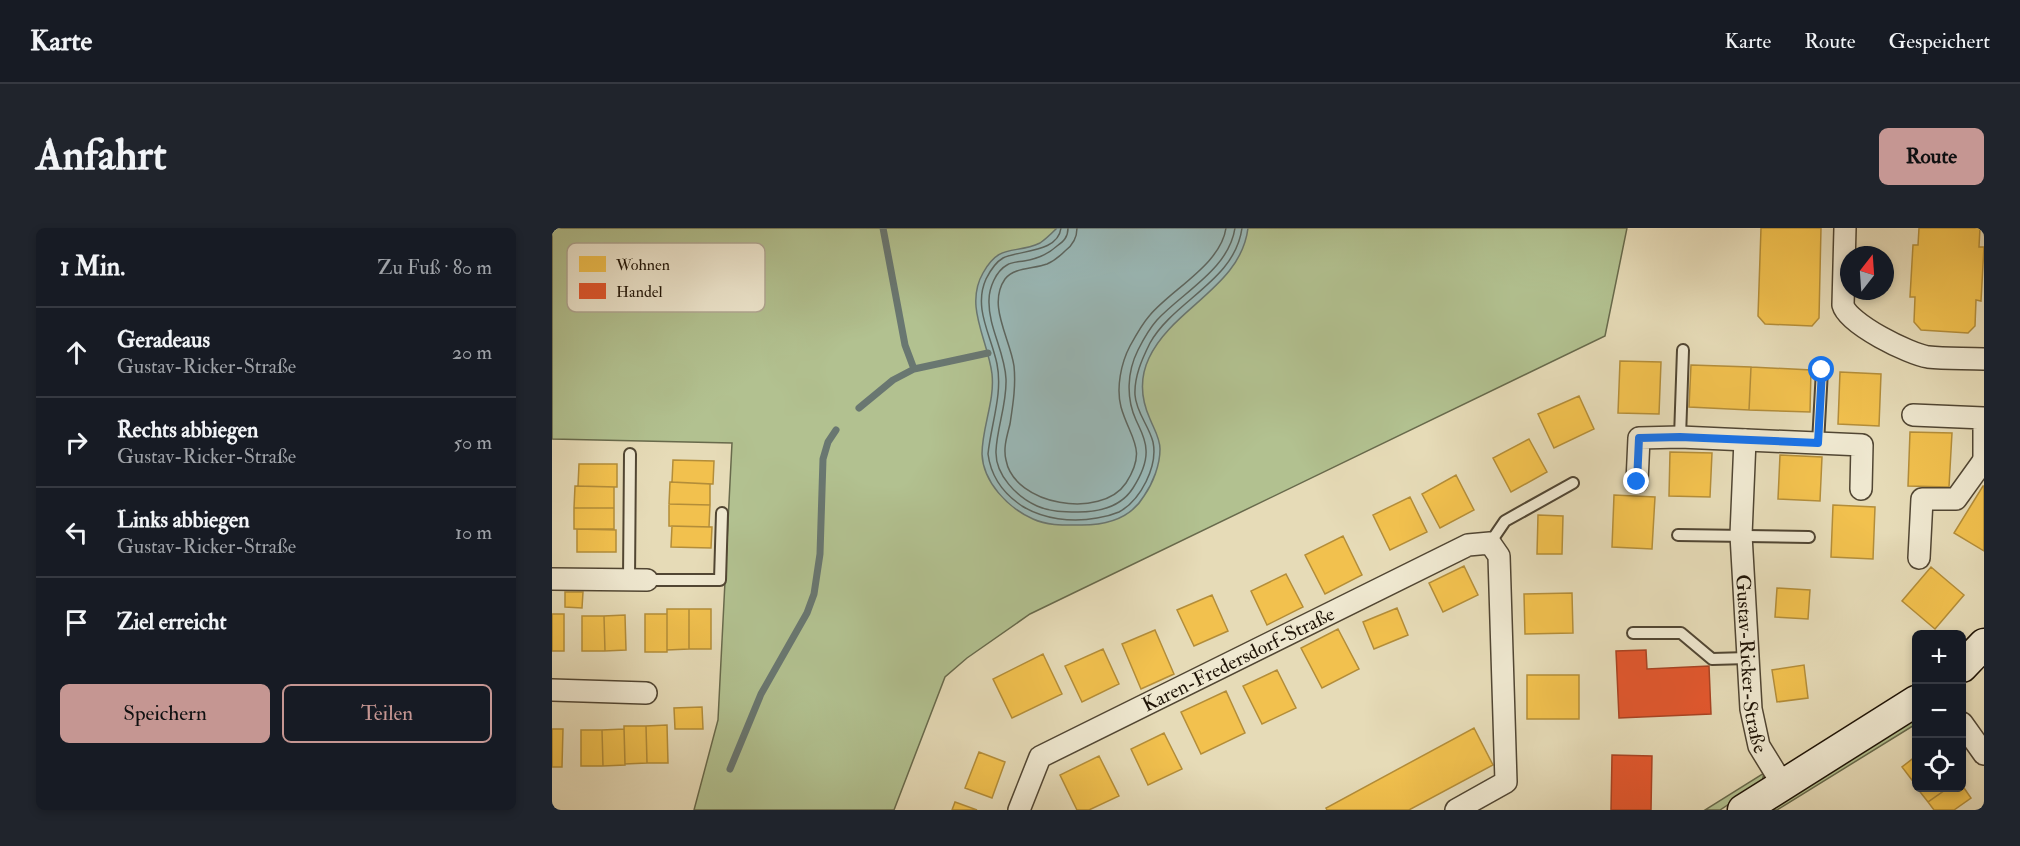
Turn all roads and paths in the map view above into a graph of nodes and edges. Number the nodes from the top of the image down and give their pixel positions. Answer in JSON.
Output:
{"nodes":[{"id":1,"x":1845,"y":228,"type":"edge"},
{"id":2,"x":1683,"y":350,"type":"dead end"},
{"id":3,"x":1984,"y":359,"type":"edge"},
{"id":4,"x":1822,"y":370,"type":"dead end"},
{"id":5,"x":1913,"y":415,"type":"dead end"},
{"id":6,"x":1680,"y":437,"type":"junction"},
{"id":7,"x":1744,"y":440,"type":"junction"},
{"id":8,"x":1818,"y":443,"type":"junction"},
{"id":9,"x":630,"y":454,"type":"dead end"},
{"id":10,"x":1984,"y":460,"type":"edge"},
{"id":11,"x":1637,"y":482,"type":"dead end"},
{"id":12,"x":1573,"y":483,"type":"dead end"},
{"id":13,"x":1861,"y":489,"type":"dead end"},
{"id":14,"x":722,"y":513,"type":"dead end"},
{"id":15,"x":1678,"y":535,"type":"dead end"},
{"id":16,"x":1741,"y":535,"type":"junction"},
{"id":17,"x":1809,"y":537,"type":"dead end"},
{"id":18,"x":1490,"y":543,"type":"junction"},
{"id":19,"x":1919,"y":558,"type":"dead end"},
{"id":20,"x":552,"y":579,"type":"edge"},
{"id":21,"x":638,"y":580,"type":"junction"},
{"id":22,"x":1632,"y":633,"type":"dead end"},
{"id":23,"x":1984,"y":644,"type":"edge"},
{"id":24,"x":1748,"y":658,"type":"junction"},
{"id":25,"x":1966,"y":663,"type":"edge"},
{"id":26,"x":552,"y":690,"type":"edge"},
{"id":27,"x":646,"y":693,"type":"dead end"},
{"id":28,"x":1912,"y":704,"type":"edge"},
{"id":29,"x":1966,"y":729,"type":"edge"},
{"id":30,"x":1984,"y":754,"type":"edge"},
{"id":31,"x":1783,"y":785,"type":"junction"},
{"id":32,"x":1019,"y":810,"type":"edge"},
{"id":33,"x":1456,"y":810,"type":"edge"},
{"id":34,"x":1743,"y":810,"type":"edge"}],
"edges":[{"from":1,"to":3,"type":"street"},
{"from":2,"to":6,"type":"lane"},
{"from":4,"to":8,"type":"lane"},
{"from":5,"to":10,"type":"street"},
{"from":6,"to":7,"type":"street"},
{"from":6,"to":11,"type":"street"},
{"from":7,"to":8,"type":"street"},
{"from":7,"to":16,"type":"street","name":"Gustav-Ricker-Straße"},
{"from":8,"to":13,"type":"street"},
{"from":9,"to":21,"type":"lane"},
{"from":10,"to":19,"type":"street"},
{"from":12,"to":18,"type":"lane"},
{"from":14,"to":21,"type":"lane"},
{"from":15,"to":16,"type":"lane"},
{"from":16,"to":17,"type":"lane"},
{"from":16,"to":24,"type":"street","name":"Gustav-Ricker-Straße"},
{"from":18,"to":32,"type":"street","name":"Karen-Fredersdorf-Straße"},
{"from":18,"to":33,"type":"street"},
{"from":20,"to":21,"type":"street"},
{"from":22,"to":24,"type":"lane"},
{"from":23,"to":25,"type":"street"},
{"from":24,"to":31,"type":"street","name":"Gustav-Ricker-Straße"},
{"from":26,"to":27,"type":"street"},
{"from":28,"to":31,"type":"street"},
{"from":29,"to":30,"type":"street"},
{"from":31,"to":34,"type":"street"}]}
